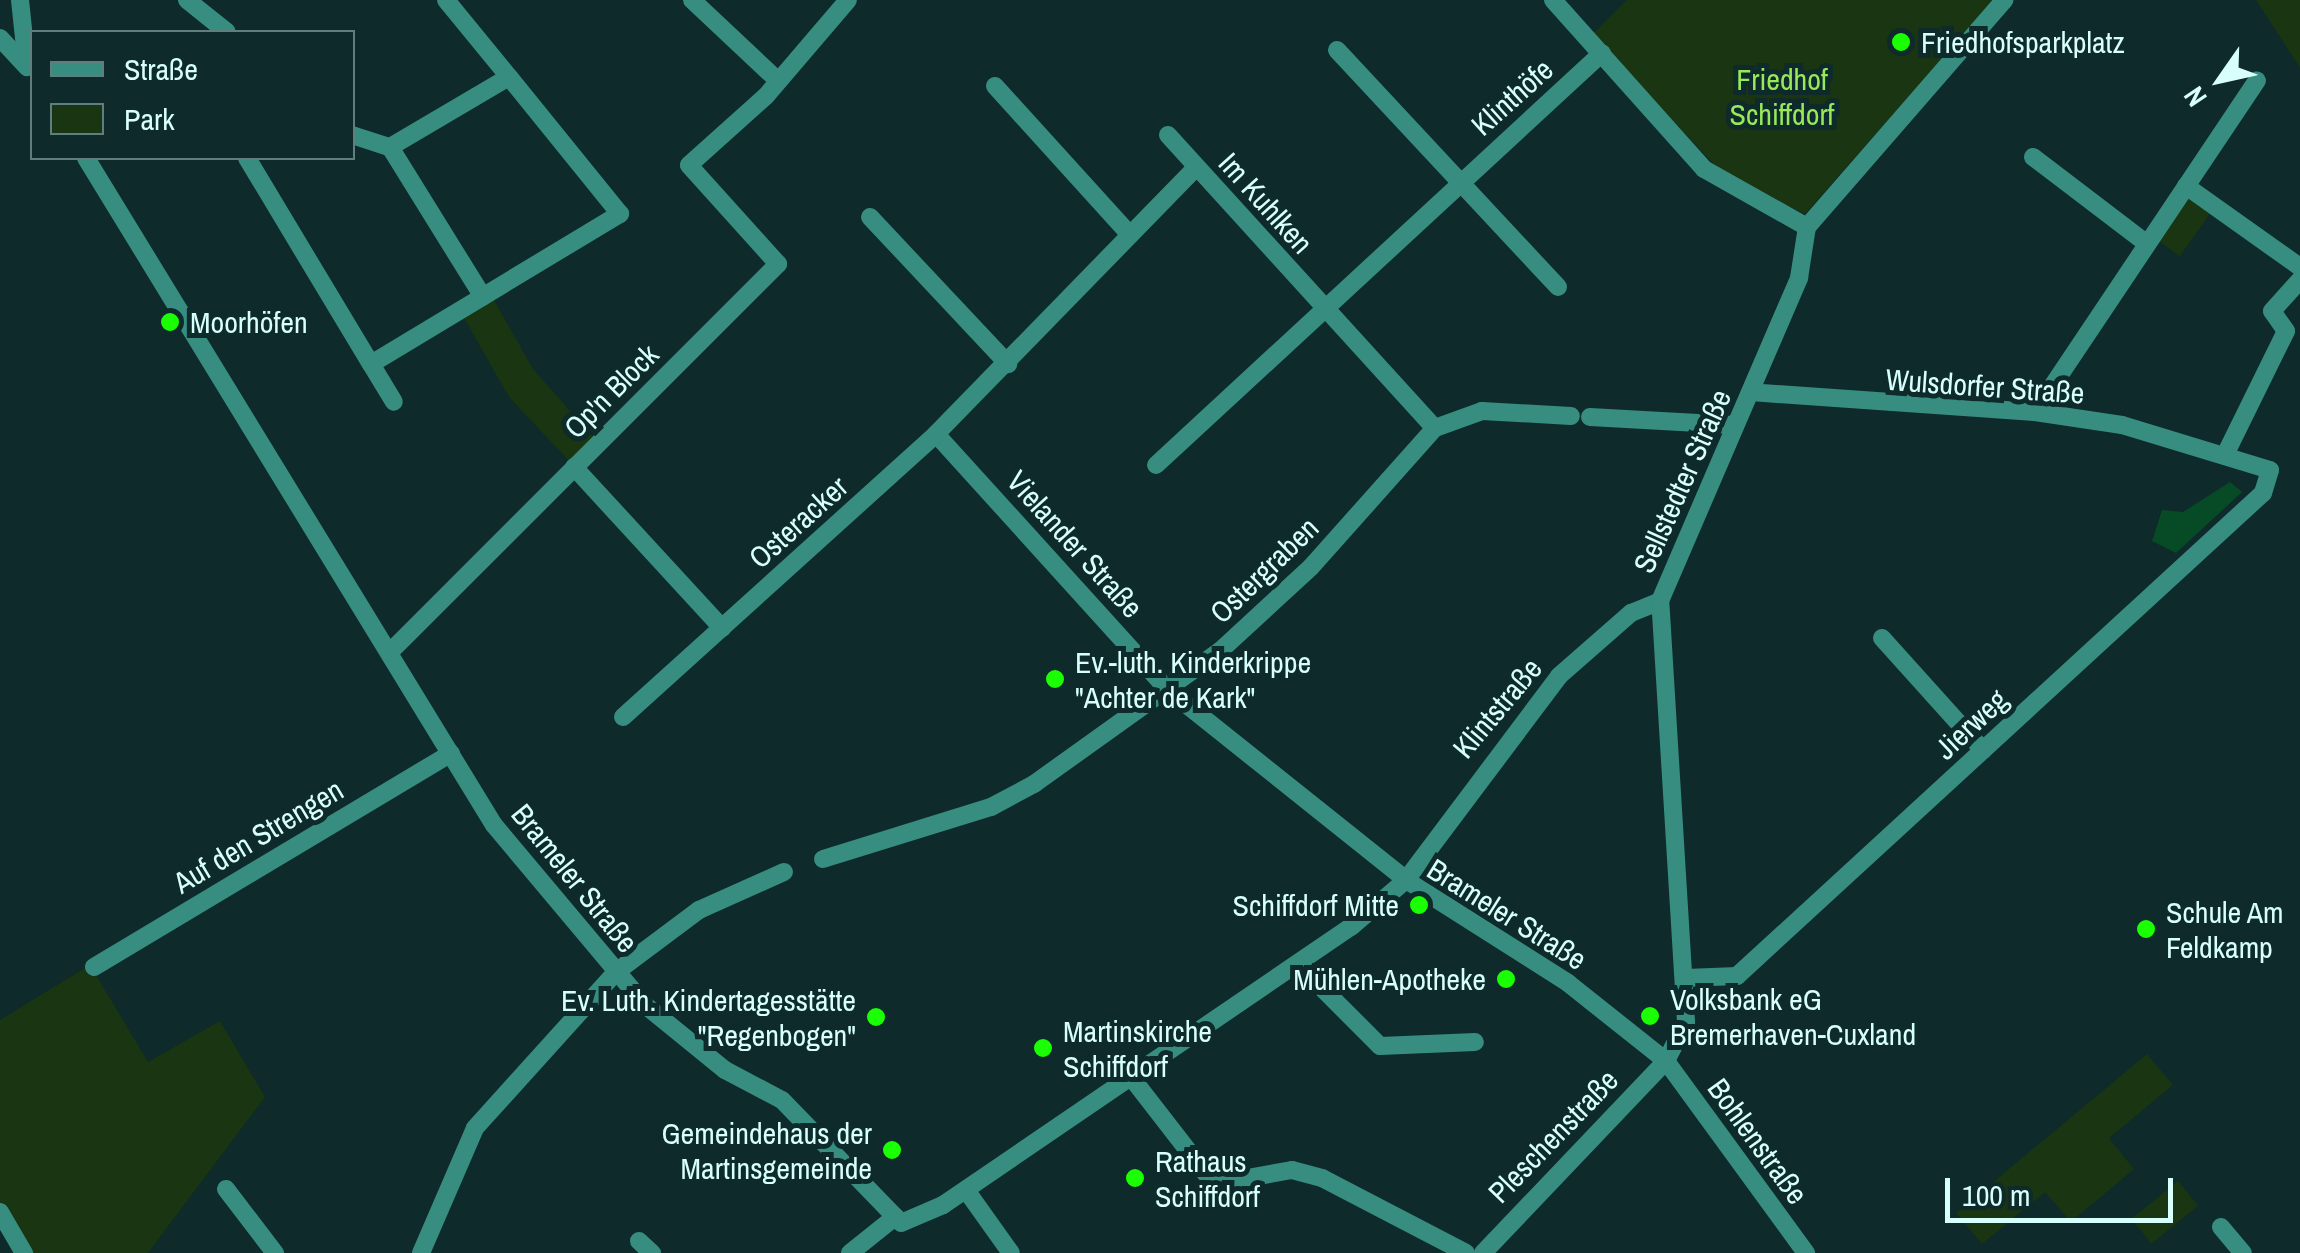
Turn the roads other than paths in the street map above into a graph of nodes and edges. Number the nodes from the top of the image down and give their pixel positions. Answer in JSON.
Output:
{"nodes":[{"id":1,"x":187,"y":0,"type":"edge"},
{"id":2,"x":446,"y":0,"type":"edge"},
{"id":3,"x":692,"y":0,"type":"edge"},
{"id":4,"x":848,"y":0,"type":"edge"},
{"id":5,"x":1553,"y":0,"type":"edge"},
{"id":6,"x":2004,"y":0,"type":"edge"},
{"id":7,"x":19,"y":2,"type":"edge"},
{"id":8,"x":0,"y":15,"type":"edge"},
{"id":9,"x":224,"y":30,"type":"edge"},
{"id":10,"x":0,"y":38,"type":"edge"},
{"id":11,"x":1337,"y":50,"type":"dead end"},
{"id":12,"x":1602,"y":53,"type":"junction"},
{"id":13,"x":30,"y":71,"type":"edge"},
{"id":14,"x":509,"y":77,"type":"junction"},
{"id":15,"x":776,"y":78,"type":"junction"},
{"id":16,"x":2257,"y":80,"type":"dead end"},
{"id":17,"x":995,"y":86,"type":"dead end"},
{"id":18,"x":1168,"y":135,"type":"dead end"},
{"id":19,"x":355,"y":136,"type":"edge"},
{"id":20,"x":390,"y":147,"type":"junction"},
{"id":21,"x":2033,"y":157,"type":"dead end"},
{"id":22,"x":87,"y":160,"type":"edge"},
{"id":23,"x":248,"y":160,"type":"edge"},
{"id":24,"x":1197,"y":167,"type":"junction"},
{"id":25,"x":1459,"y":182,"type":"junction"},
{"id":26,"x":2186,"y":186,"type":"junction"},
{"id":27,"x":870,"y":217,"type":"dead end"},
{"id":28,"x":1807,"y":228,"type":"junction"},
{"id":29,"x":1130,"y":234,"type":"junction"},
{"id":30,"x":2148,"y":244,"type":"junction"},
{"id":31,"x":2300,"y":267,"type":"edge"},
{"id":32,"x":2300,"y":280,"type":"edge"},
{"id":33,"x":1558,"y":287,"type":"dead end"},
{"id":34,"x":482,"y":297,"type":"junction"},
{"id":35,"x":1324,"y":308,"type":"junction"},
{"id":36,"x":371,"y":364,"type":"junction"},
{"id":37,"x":1008,"y":364,"type":"junction"},
{"id":38,"x":1751,"y":392,"type":"junction"},
{"id":39,"x":394,"y":402,"type":"dead end"},
{"id":40,"x":2036,"y":412,"type":"junction"},
{"id":41,"x":1734,"y":425,"type":"junction"},
{"id":42,"x":1435,"y":428,"type":"junction"},
{"id":43,"x":936,"y":434,"type":"junction"},
{"id":44,"x":2225,"y":455,"type":"junction"},
{"id":45,"x":1156,"y":465,"type":"dead end"},
{"id":46,"x":574,"y":467,"type":"junction"},
{"id":47,"x":2270,"y":470,"type":"joint"},
{"id":48,"x":1660,"y":601,"type":"junction"},
{"id":49,"x":722,"y":628,"type":"junction"},
{"id":50,"x":1882,"y":638,"type":"dead end"},
{"id":51,"x":390,"y":652,"type":"junction"},
{"id":52,"x":1168,"y":689,"type":"junction"},
{"id":53,"x":622,"y":718,"type":"dead end"},
{"id":54,"x":1984,"y":750,"type":"junction"},
{"id":55,"x":450,"y":753,"type":"junction"},
{"id":56,"x":823,"y":859,"type":"dead end"},
{"id":57,"x":784,"y":872,"type":"dead end"},
{"id":58,"x":1406,"y":880,"type":"junction"},
{"id":59,"x":1298,"y":964,"type":"junction"},
{"id":60,"x":94,"y":968,"type":"dead end"},
{"id":61,"x":616,"y":972,"type":"junction"},
{"id":62,"x":1686,"y":978,"type":"junction"},
{"id":63,"x":1475,"y":1042,"type":"dead end"},
{"id":64,"x":1666,"y":1061,"type":"junction"},
{"id":65,"x":1132,"y":1077,"type":"junction"},
{"id":66,"x":226,"y":1189,"type":"dead end"},
{"id":67,"x":966,"y":1190,"type":"junction"},
{"id":68,"x":0,"y":1212,"type":"edge"},
{"id":69,"x":895,"y":1217,"type":"junction"},
{"id":70,"x":2221,"y":1227,"type":"dead end"},
{"id":71,"x":24,"y":1253,"type":"edge"},
{"id":72,"x":275,"y":1253,"type":"edge"},
{"id":73,"x":420,"y":1253,"type":"edge"},
{"id":74,"x":850,"y":1253,"type":"edge"},
{"id":75,"x":1011,"y":1253,"type":"edge"},
{"id":76,"x":1466,"y":1253,"type":"edge"},
{"id":77,"x":1483,"y":1253,"type":"edge"},
{"id":78,"x":1806,"y":1253,"type":"edge"},
{"id":79,"x":2243,"y":1253,"type":"edge"}],
"edges":[{"from":1,"to":9,"type":"street"},
{"from":2,"to":14,"type":"street"},
{"from":3,"to":15,"type":"street"},
{"from":4,"to":15,"type":"street"},
{"from":5,"to":12,"type":"street"},
{"from":6,"to":28,"type":"street"},
{"from":7,"to":8,"type":"street"},
{"from":7,"to":13,"type":"street"},
{"from":10,"to":13,"type":"street"},
{"from":11,"to":25,"type":"street"},
{"from":12,"to":25,"type":"street","name":"Klinthöfe"},
{"from":12,"to":28,"type":"street"},
{"from":14,"to":20,"type":"street"},
{"from":14,"to":34,"type":"street"},
{"from":15,"to":46,"type":"street","name":"Op'n Block"},
{"from":16,"to":26,"type":"street"},
{"from":17,"to":29,"type":"street"},
{"from":18,"to":24,"type":"street","name":"Im Kuhlken"},
{"from":19,"to":20,"type":"street"},
{"from":20,"to":34,"type":"street"},
{"from":21,"to":30,"type":"street"},
{"from":22,"to":51,"type":"street","name":"Brameler Straße"},
{"from":23,"to":36,"type":"street"},
{"from":24,"to":29,"type":"street","name":"Osteracker"},
{"from":24,"to":35,"type":"street","name":"Im Kuhlken"},
{"from":25,"to":33,"type":"street"},
{"from":25,"to":35,"type":"street","name":"Klinthöfe"},
{"from":26,"to":30,"type":"street"},
{"from":26,"to":31,"type":"street"},
{"from":27,"to":37,"type":"street"},
{"from":28,"to":38,"type":"street","name":"Sellstedter Straße"},
{"from":29,"to":37,"type":"street","name":"Osteracker"},
{"from":30,"to":40,"type":"street"},
{"from":32,"to":44,"type":"street"},
{"from":34,"to":36,"type":"street"},
{"from":35,"to":42,"type":"street","name":"Im Kuhlken"},
{"from":35,"to":45,"type":"street"},
{"from":36,"to":39,"type":"street"},
{"from":37,"to":43,"type":"street","name":"Osteracker"},
{"from":38,"to":40,"type":"street","name":"Wulsdorfer Straße"},
{"from":38,"to":41,"type":"street","name":"Sellstedter Straße"},
{"from":40,"to":44,"type":"street","name":"Wulsdorfer Straße"},
{"from":41,"to":42,"type":"street","name":"Ostergraben"},
{"from":41,"to":48,"type":"street","name":"Sellstedter Straße"},
{"from":42,"to":52,"type":"street","name":"Ostergraben"},
{"from":43,"to":49,"type":"street","name":"Osteracker"},
{"from":43,"to":52,"type":"street","name":"Vielander Straße"},
{"from":44,"to":47,"type":"street","name":"Wulsdorfer Straße"},
{"from":46,"to":49,"type":"street"},
{"from":46,"to":51,"type":"street","name":"Op'n Block"},
{"from":47,"to":54,"type":"street","name":"Jierweg"},
{"from":48,"to":58,"type":"street","name":"Klintstraße"},
{"from":48,"to":62,"type":"street","name":"Sellstedter Straße"},
{"from":49,"to":53,"type":"street","name":"Osteracker"},
{"from":50,"to":54,"type":"street"},
{"from":51,"to":55,"type":"street","name":"Brameler Straße"},
{"from":52,"to":56,"type":"street","name":"Ostergraben"},
{"from":52,"to":58,"type":"street","name":"Vielander Straße"},
{"from":54,"to":62,"type":"street","name":"Jierweg"},
{"from":55,"to":60,"type":"street","name":"Auf den Strengen"},
{"from":55,"to":61,"type":"street","name":"Brameler Straße"},
{"from":57,"to":61,"type":"street"},
{"from":58,"to":59,"type":"street","name":"Brameler Straße"},
{"from":58,"to":64,"type":"street","name":"Brameler Straße"},
{"from":59,"to":63,"type":"street"},
{"from":59,"to":65,"type":"street","name":"Brameler Straße"},
{"from":61,"to":69,"type":"street","name":"Brameler Straße"},
{"from":61,"to":73,"type":"street"},
{"from":62,"to":64,"type":"street","name":"Sellstedter Straße"},
{"from":64,"to":77,"type":"street","name":"Pleschenstraße"},
{"from":64,"to":78,"type":"street","name":"Bohlenstraße"},
{"from":65,"to":67,"type":"street","name":"Brameler Straße"},
{"from":65,"to":76,"type":"street"},
{"from":66,"to":72,"type":"street"},
{"from":67,"to":69,"type":"street","name":"Brameler Straße"},
{"from":67,"to":75,"type":"street"},
{"from":68,"to":71,"type":"street"},
{"from":69,"to":74,"type":"street"},
{"from":70,"to":79,"type":"street"}]}
